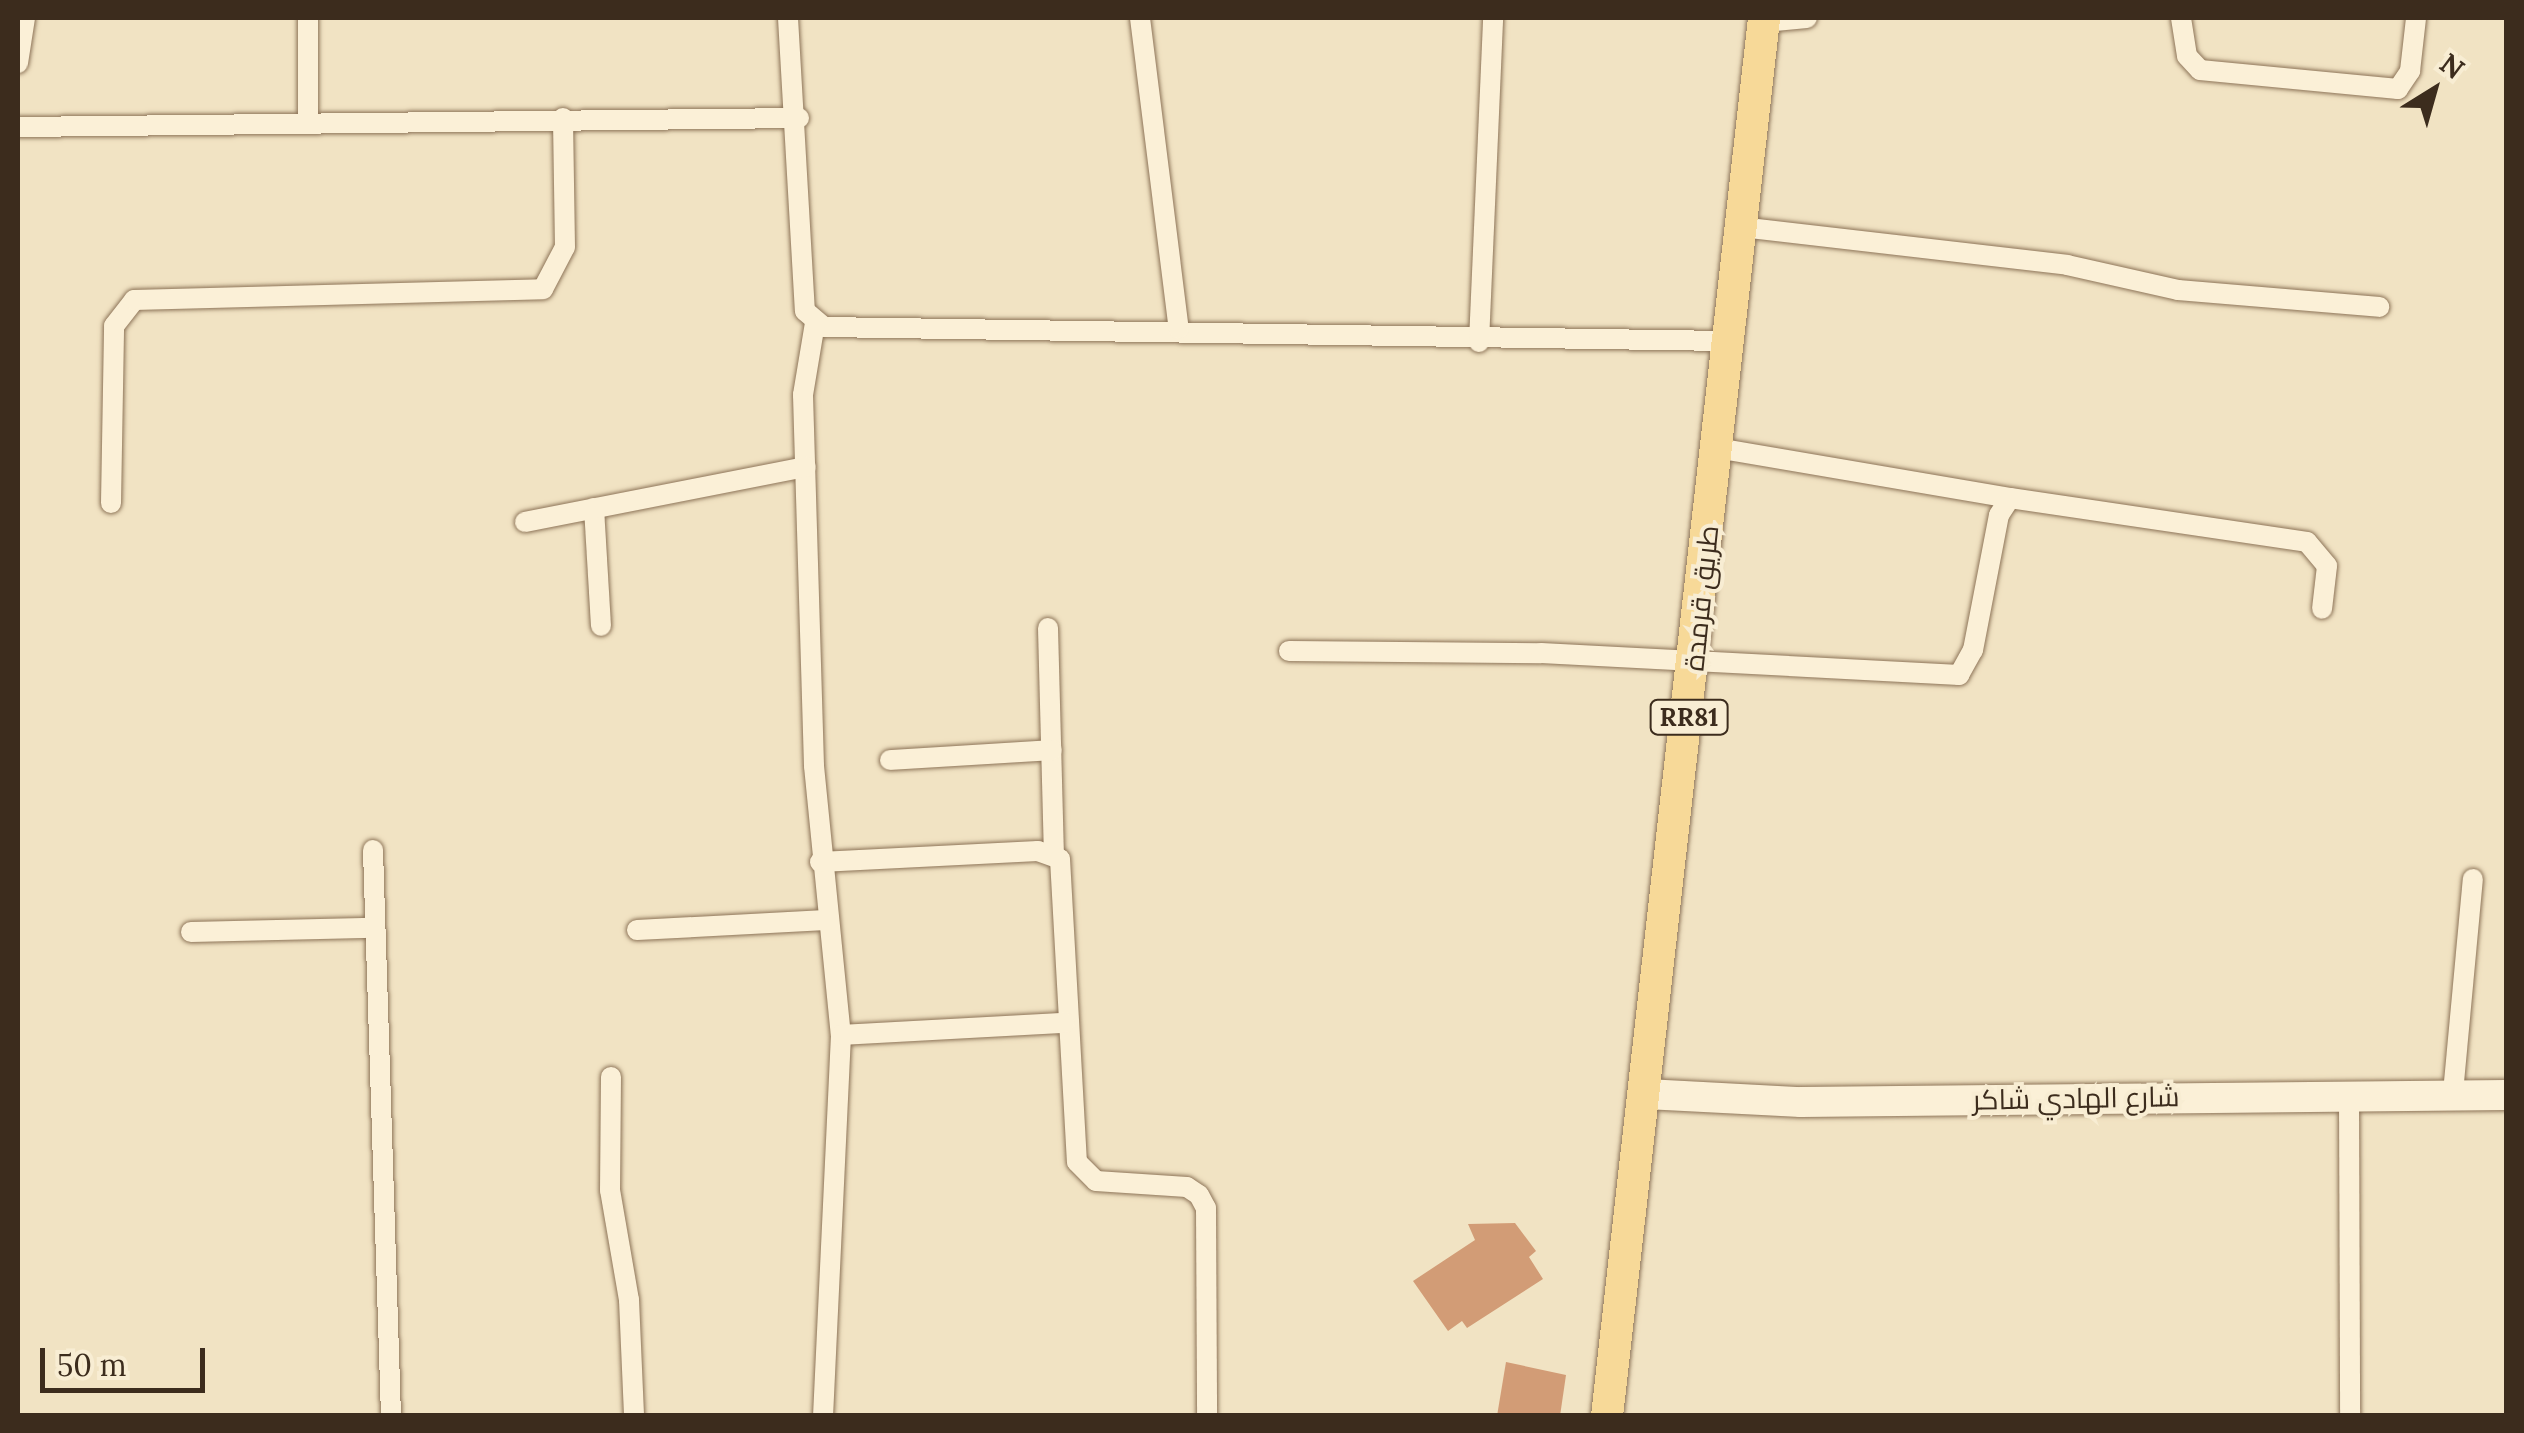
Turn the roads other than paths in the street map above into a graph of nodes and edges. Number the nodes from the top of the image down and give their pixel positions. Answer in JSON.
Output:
{"nodes":[{"id":1,"x":24,"y":18,"type":"edge"},
{"id":2,"x":308,"y":18,"type":"edge"},
{"id":3,"x":788,"y":18,"type":"edge"},
{"id":4,"x":1140,"y":18,"type":"edge"},
{"id":5,"x":1493,"y":18,"type":"edge"},
{"id":6,"x":1807,"y":18,"type":"edge"},
{"id":7,"x":2181,"y":18,"type":"edge"},
{"id":8,"x":2416,"y":18,"type":"edge"},
{"id":9,"x":1764,"y":20,"type":"edge"},
{"id":10,"x":18,"y":64,"type":"edge"},
{"id":11,"x":563,"y":118,"type":"junction"},
{"id":12,"x":799,"y":118,"type":"junction"},
{"id":13,"x":308,"y":123,"type":"junction"},
{"id":14,"x":18,"y":126,"type":"edge"},
{"id":15,"x":1741,"y":227,"type":"junction"},
{"id":16,"x":2379,"y":307,"type":"dead end"},
{"id":17,"x":815,"y":322,"type":"junction"},
{"id":18,"x":1179,"y":328,"type":"junction"},
{"id":19,"x":1728,"y":341,"type":"junction"},
{"id":20,"x":1479,"y":342,"type":"junction"},
{"id":21,"x":1717,"y":448,"type":"junction"},
{"id":22,"x":806,"y":466,"type":"junction"},
{"id":23,"x":2010,"y":498,"type":"junction"},
{"id":24,"x":111,"y":504,"type":"dead end"},
{"id":25,"x":594,"y":508,"type":"junction"},
{"id":26,"x":525,"y":522,"type":"dead end"},
{"id":27,"x":2322,"y":609,"type":"dead end"},
{"id":28,"x":601,"y":626,"type":"dead end"},
{"id":29,"x":1048,"y":628,"type":"dead end"},
{"id":30,"x":1289,"y":652,"type":"dead end"},
{"id":31,"x":1694,"y":664,"type":"junction"},
{"id":32,"x":1052,"y":750,"type":"junction"},
{"id":33,"x":890,"y":760,"type":"dead end"},
{"id":34,"x":373,"y":850,"type":"dead end"},
{"id":35,"x":1054,"y":852,"type":"junction"},
{"id":36,"x":820,"y":862,"type":"junction"},
{"id":37,"x":2473,"y":879,"type":"dead end"},
{"id":38,"x":826,"y":920,"type":"junction"},
{"id":39,"x":374,"y":928,"type":"junction"},
{"id":40,"x":637,"y":930,"type":"dead end"},
{"id":41,"x":191,"y":932,"type":"dead end"},
{"id":42,"x":1065,"y":1023,"type":"junction"},
{"id":43,"x":841,"y":1034,"type":"junction"},
{"id":44,"x":611,"y":1077,"type":"dead end"},
{"id":45,"x":2454,"y":1093,"type":"junction"},
{"id":46,"x":1646,"y":1094,"type":"junction"},
{"id":47,"x":2348,"y":1094,"type":"junction"},
{"id":48,"x":2506,"y":1095,"type":"edge"},
{"id":49,"x":391,"y":1416,"type":"edge"},
{"id":50,"x":634,"y":1416,"type":"edge"},
{"id":51,"x":822,"y":1416,"type":"edge"},
{"id":52,"x":1207,"y":1416,"type":"edge"},
{"id":53,"x":1607,"y":1416,"type":"edge"},
{"id":54,"x":2350,"y":1416,"type":"edge"}],
"edges":[{"from":1,"to":10,"type":"street"},
{"from":2,"to":13,"type":"street"},
{"from":3,"to":12,"type":"street"},
{"from":4,"to":18,"type":"street"},
{"from":5,"to":20,"type":"street"},
{"from":6,"to":9,"type":"street"},
{"from":7,"to":8,"type":"street"},
{"from":9,"to":15,"type":"main road","name":"طريق قرمدة","number":"RR81"},
{"from":11,"to":12,"type":"street"},
{"from":11,"to":13,"type":"street"},
{"from":11,"to":24,"type":"street"},
{"from":12,"to":17,"type":"street"},
{"from":13,"to":14,"type":"street"},
{"from":15,"to":16,"type":"street"},
{"from":15,"to":19,"type":"main road","name":"طريق قرمدة","number":"RR81"},
{"from":17,"to":18,"type":"street"},
{"from":17,"to":22,"type":"street"},
{"from":18,"to":20,"type":"street"},
{"from":19,"to":20,"type":"street"},
{"from":19,"to":21,"type":"main road","name":"طريق قرمدة","number":"RR81"},
{"from":21,"to":23,"type":"street"},
{"from":21,"to":31,"type":"main road","name":"طريق قرمدة","number":"RR81"},
{"from":22,"to":25,"type":"street"},
{"from":22,"to":36,"type":"street"},
{"from":23,"to":27,"type":"street"},
{"from":23,"to":31,"type":"street"},
{"from":25,"to":26,"type":"street"},
{"from":25,"to":28,"type":"street"},
{"from":29,"to":32,"type":"street"},
{"from":30,"to":31,"type":"street"},
{"from":31,"to":46,"type":"main road","name":"طريق قرمدة","number":"RR81"},
{"from":32,"to":33,"type":"street"},
{"from":32,"to":35,"type":"street"},
{"from":34,"to":39,"type":"street"},
{"from":35,"to":36,"type":"street"},
{"from":35,"to":42,"type":"street"},
{"from":36,"to":38,"type":"street"},
{"from":37,"to":45,"type":"street"},
{"from":38,"to":40,"type":"street"},
{"from":38,"to":43,"type":"street"},
{"from":39,"to":41,"type":"street"},
{"from":39,"to":49,"type":"street"},
{"from":42,"to":43,"type":"street"},
{"from":42,"to":52,"type":"street"},
{"from":43,"to":51,"type":"street"},
{"from":44,"to":50,"type":"street"},
{"from":45,"to":47,"type":"street","name":"شارع الهادي شاكر"},
{"from":45,"to":48,"type":"street","name":"شارع الهادي شاكر"},
{"from":46,"to":47,"type":"street","name":"شارع الهادي شاكر"},
{"from":46,"to":53,"type":"main road","name":"طريق قرمدة","number":"RR81"},
{"from":47,"to":54,"type":"street"}]}
